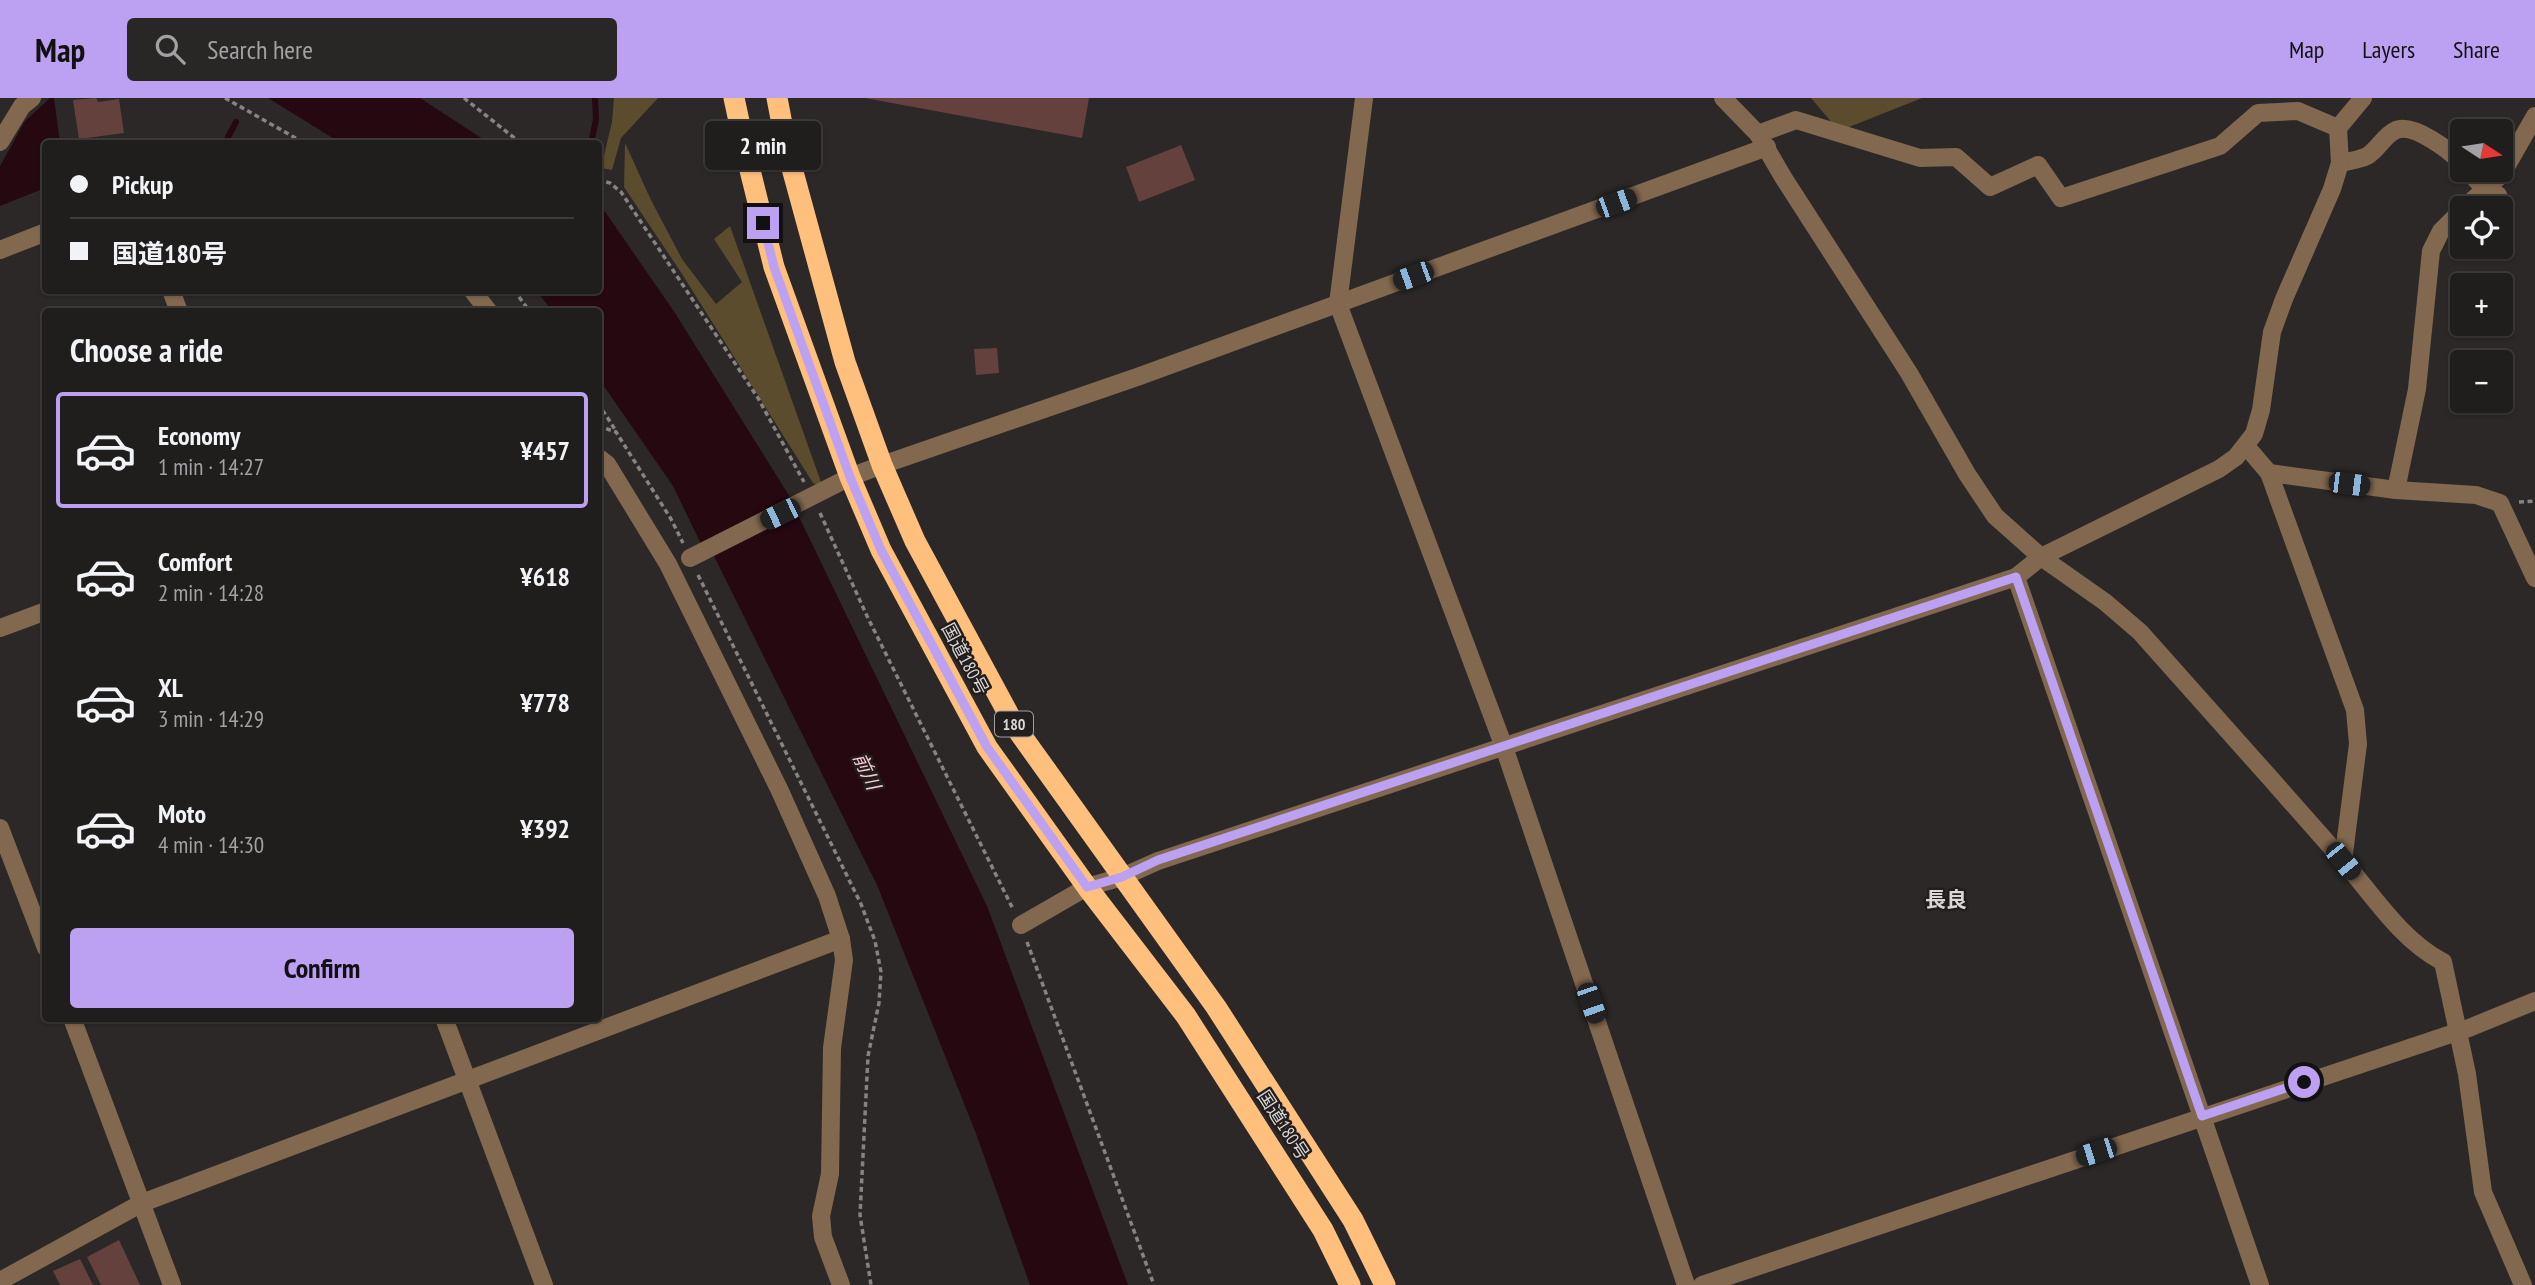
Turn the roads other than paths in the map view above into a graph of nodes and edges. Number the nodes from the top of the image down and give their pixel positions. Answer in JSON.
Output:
{"nodes":[{"id":1,"x":32,"y":98,"type":"edge"},
{"id":2,"x":734,"y":98,"type":"edge"},
{"id":3,"x":777,"y":98,"type":"edge"},
{"id":4,"x":1364,"y":98,"type":"edge"},
{"id":5,"x":1723,"y":98,"type":"edge"},
{"id":6,"x":2363,"y":98,"type":"edge"},
{"id":7,"x":2535,"y":116,"type":"edge"},
{"id":8,"x":2338,"y":128,"type":"junction"},
{"id":9,"x":1763,"y":141,"type":"junction"},
{"id":10,"x":0,"y":142,"type":"edge"},
{"id":11,"x":2450,"y":150,"type":"edge"},
{"id":12,"x":2340,"y":163,"type":"junction"},
{"id":13,"x":2478,"y":182,"type":"edge"},
{"id":14,"x":2484,"y":188,"type":"junction"},
{"id":15,"x":2476,"y":196,"type":"edge"},
{"id":16,"x":2498,"y":196,"type":"edge"},
{"id":17,"x":2450,"y":222,"type":"edge"},
{"id":18,"x":42,"y":234,"type":"edge"},
{"id":19,"x":0,"y":250,"type":"edge"},
{"id":20,"x":475,"y":294,"type":"edge"},
{"id":21,"x":1338,"y":304,"type":"junction"},
{"id":22,"x":486,"y":308,"type":"edge"},
{"id":23,"x":2246,"y":446,"type":"junction"},
{"id":24,"x":602,"y":460,"type":"edge"},
{"id":25,"x":882,"y":465,"type":"junction"},
{"id":26,"x":2269,"y":473,"type":"junction"},
{"id":27,"x":850,"y":477,"type":"junction"},
{"id":28,"x":2396,"y":490,"type":"junction"},
{"id":29,"x":693,"y":556,"type":"road end"},
{"id":30,"x":2041,"y":557,"type":"junction"},
{"id":31,"x":2016,"y":577,"type":"junction"},
{"id":32,"x":2535,"y":578,"type":"edge"},
{"id":33,"x":42,"y":612,"type":"edge"},
{"id":34,"x":0,"y":628,"type":"edge"},
{"id":35,"x":1504,"y":747,"type":"junction"},
{"id":36,"x":0,"y":828,"type":"edge"},
{"id":37,"x":2343,"y":861,"type":"junction"},
{"id":38,"x":1122,"y":877,"type":"junction"},
{"id":39,"x":1087,"y":887,"type":"junction"},
{"id":40,"x":1021,"y":925,"type":"road end"},
{"id":41,"x":42,"y":938,"type":"edge"},
{"id":42,"x":841,"y":939,"type":"junction"},
{"id":43,"x":2535,"y":1002,"type":"edge"},
{"id":44,"x":74,"y":1022,"type":"edge"},
{"id":45,"x":445,"y":1022,"type":"edge"},
{"id":46,"x":2459,"y":1031,"type":"junction"},
{"id":47,"x":466,"y":1079,"type":"junction"},
{"id":48,"x":2202,"y":1116,"type":"junction"},
{"id":49,"x":142,"y":1203,"type":"junction"},
{"id":50,"x":0,"y":1280,"type":"edge"},
{"id":51,"x":172,"y":1285,"type":"edge"},
{"id":52,"x":544,"y":1285,"type":"edge"},
{"id":53,"x":841,"y":1285,"type":"edge"},
{"id":54,"x":1350,"y":1285,"type":"edge"},
{"id":55,"x":1385,"y":1285,"type":"edge"},
{"id":56,"x":1686,"y":1285,"type":"edge"},
{"id":57,"x":1702,"y":1285,"type":"edge"},
{"id":58,"x":2260,"y":1285,"type":"edge"},
{"id":59,"x":2524,"y":1285,"type":"edge"}],
"edges":[{"from":1,"to":10,"type":"street"},
{"from":2,"to":27,"type":"highway","name":"国道180号","number":"180"},
{"from":3,"to":25,"type":"highway","name":"国道180号","number":"180"},
{"from":4,"to":21,"type":"street"},
{"from":5,"to":9,"type":"street"},
{"from":6,"to":8,"type":"street"},
{"from":7,"to":14,"type":"street"},
{"from":8,"to":9,"type":"street"},
{"from":8,"to":12,"type":"street"},
{"from":9,"to":21,"type":"street"},
{"from":9,"to":30,"type":"street"},
{"from":11,"to":12,"type":"street"},
{"from":12,"to":23,"type":"street"},
{"from":13,"to":14,"type":"street"},
{"from":14,"to":15,"type":"street"},
{"from":14,"to":16,"type":"street"},
{"from":17,"to":28,"type":"street"},
{"from":18,"to":19,"type":"street"},
{"from":20,"to":22,"type":"street"},
{"from":21,"to":25,"type":"street"},
{"from":21,"to":35,"type":"street"},
{"from":23,"to":26,"type":"street"},
{"from":23,"to":30,"type":"street"},
{"from":24,"to":42,"type":"street"},
{"from":25,"to":27,"type":"street"},
{"from":25,"to":38,"type":"highway","name":"国道180号","number":"180"},
{"from":26,"to":28,"type":"street"},
{"from":26,"to":37,"type":"street"},
{"from":27,"to":29,"type":"street"},
{"from":27,"to":39,"type":"highway","name":"国道180号","number":"180"},
{"from":28,"to":32,"type":"street"},
{"from":30,"to":31,"type":"street"},
{"from":30,"to":37,"type":"street"},
{"from":31,"to":35,"type":"street"},
{"from":31,"to":48,"type":"street"},
{"from":33,"to":34,"type":"street"},
{"from":35,"to":38,"type":"street"},
{"from":35,"to":56,"type":"street"},
{"from":36,"to":41,"type":"street"},
{"from":37,"to":46,"type":"street"},
{"from":38,"to":39,"type":"street"},
{"from":38,"to":55,"type":"highway","name":"国道180号","number":"180"},
{"from":39,"to":40,"type":"street"},
{"from":39,"to":54,"type":"highway","name":"国道180号","number":"180"},
{"from":42,"to":47,"type":"street"},
{"from":42,"to":53,"type":"street"},
{"from":43,"to":46,"type":"street"},
{"from":44,"to":49,"type":"street"},
{"from":45,"to":47,"type":"street"},
{"from":46,"to":48,"type":"street"},
{"from":46,"to":59,"type":"street"},
{"from":47,"to":49,"type":"street"},
{"from":47,"to":52,"type":"street"},
{"from":48,"to":57,"type":"street"},
{"from":48,"to":58,"type":"street"},
{"from":49,"to":50,"type":"street"},
{"from":49,"to":51,"type":"street"}]}
